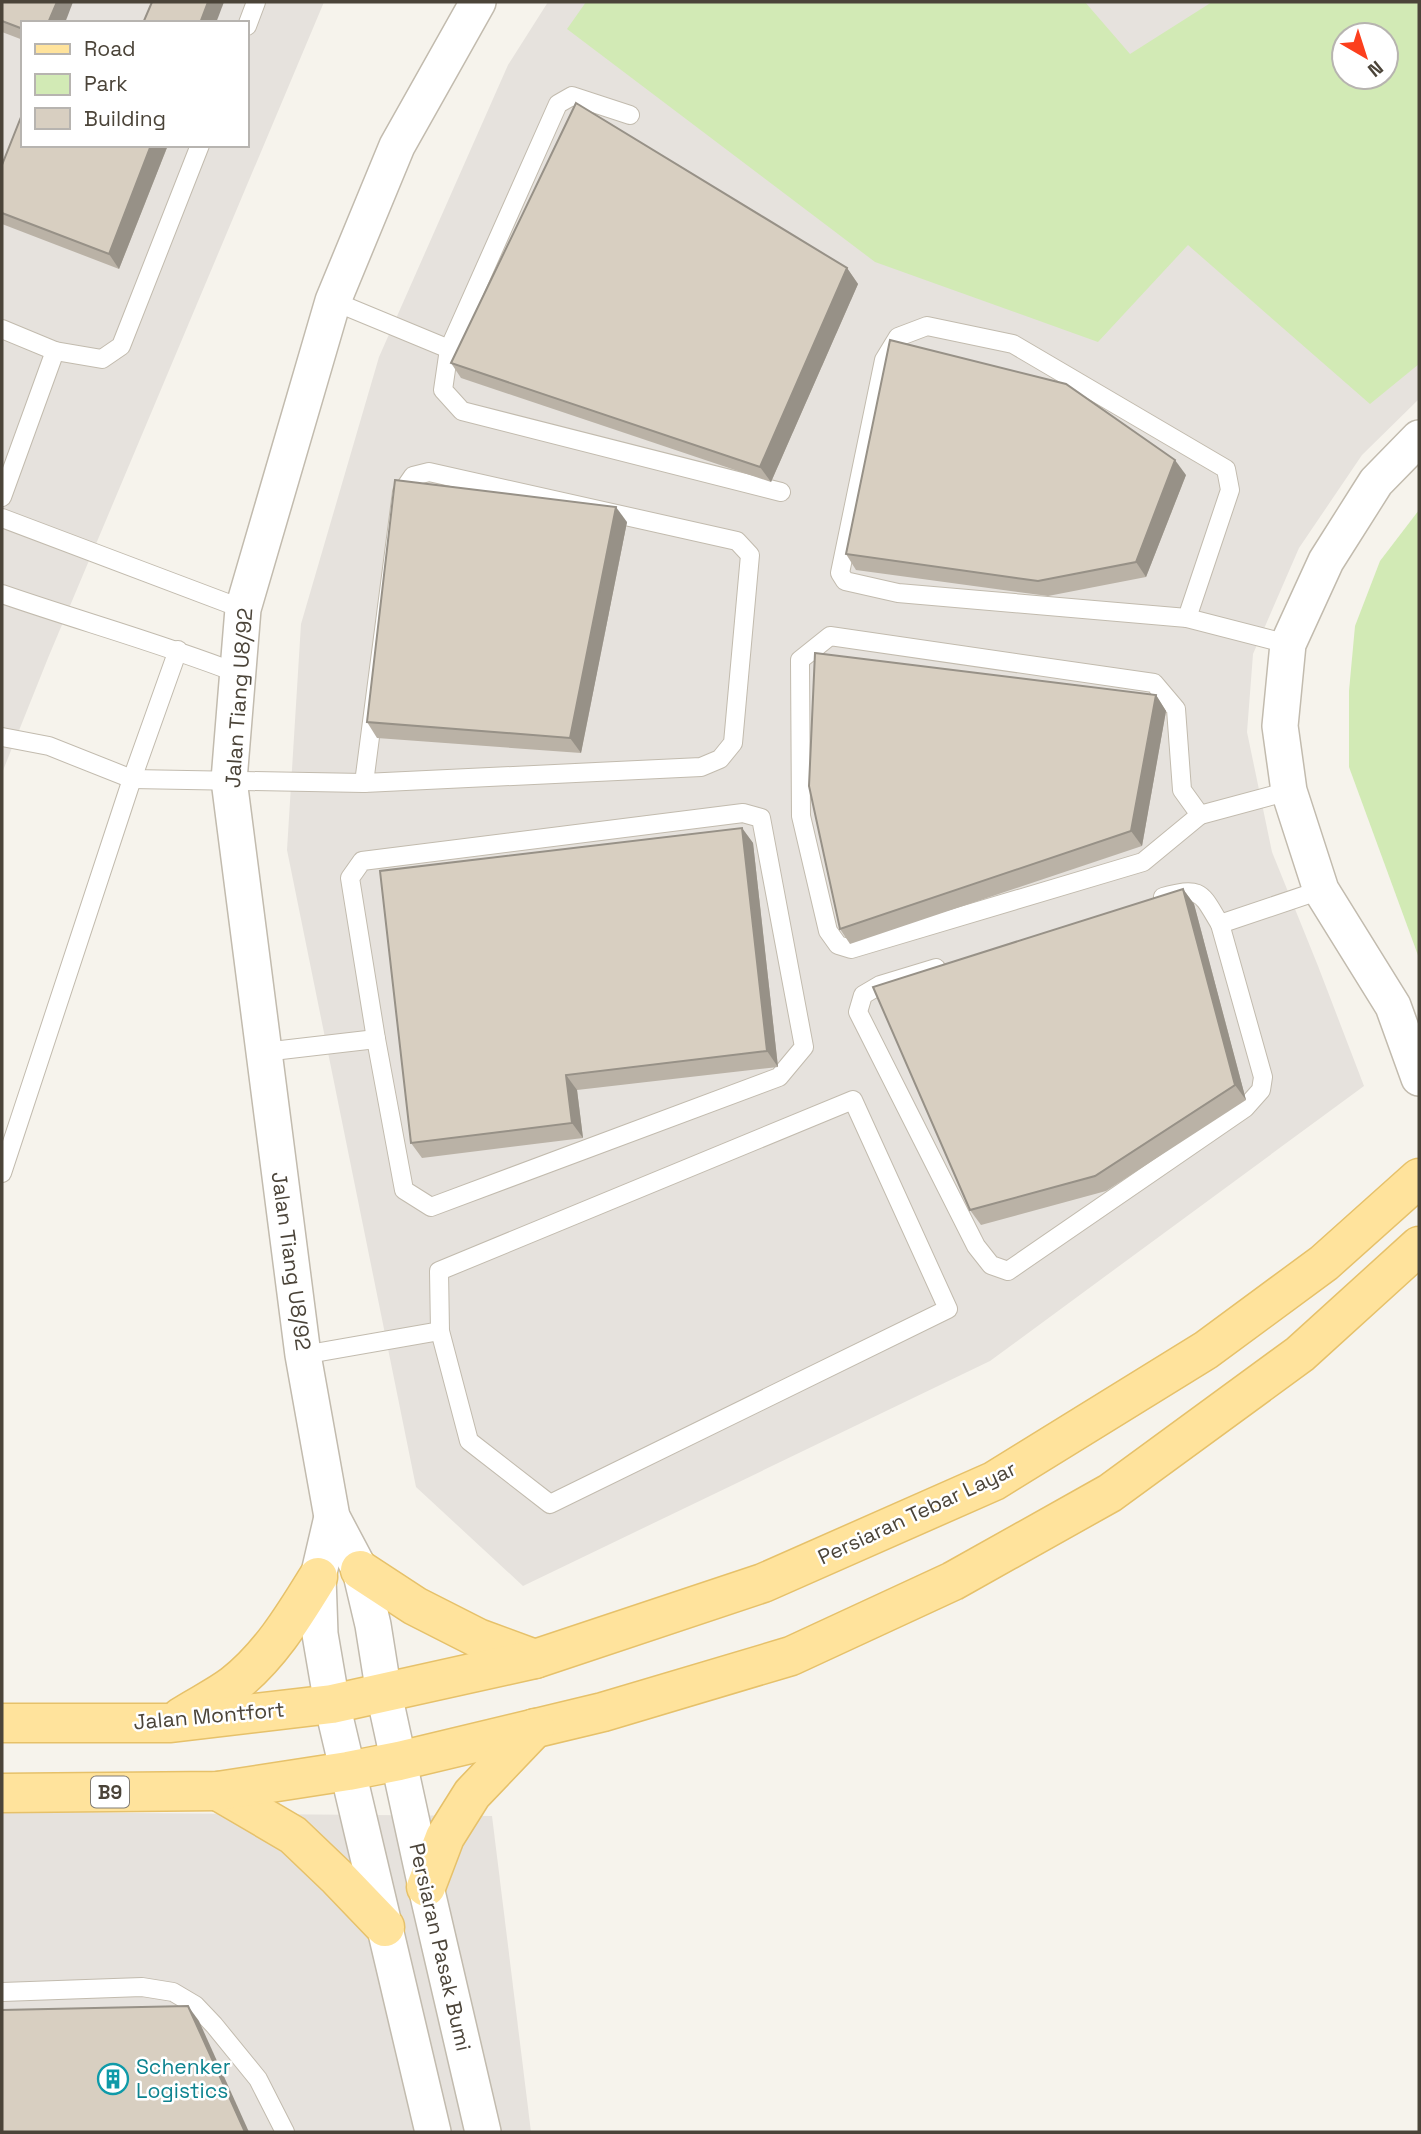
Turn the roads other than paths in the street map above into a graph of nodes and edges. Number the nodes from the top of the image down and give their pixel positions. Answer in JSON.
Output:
{"nodes":[{"id":1,"x":256,"y":2,"type":"edge"},
{"id":2,"x":478,"y":2,"type":"edge"},
{"id":3,"x":248,"y":23,"type":"edge"},
{"id":4,"x":630,"y":115,"type":"dead end"},
{"id":5,"x":199,"y":147,"type":"edge"},
{"id":6,"x":333,"y":301,"type":"junction"},
{"id":7,"x":2,"y":329,"type":"edge"},
{"id":8,"x":449,"y":349,"type":"junction"},
{"id":9,"x":55,"y":351,"type":"junction"},
{"id":10,"x":1419,"y":438,"type":"edge"},
{"id":11,"x":781,"y":492,"type":"dead end"},
{"id":12,"x":2,"y":497,"type":"edge"},
{"id":13,"x":2,"y":518,"type":"edge"},
{"id":14,"x":2,"y":594,"type":"edge"},
{"id":15,"x":243,"y":609,"type":"junction"},
{"id":16,"x":1187,"y":618,"type":"junction"},
{"id":17,"x":1288,"y":644,"type":"junction"},
{"id":18,"x":178,"y":650,"type":"junction"},
{"id":19,"x":237,"y":673,"type":"junction"},
{"id":20,"x":2,"y":737,"type":"edge"},
{"id":21,"x":132,"y":779,"type":"junction"},
{"id":22,"x":229,"y":780,"type":"junction"},
{"id":23,"x":364,"y":783,"type":"junction"},
{"id":24,"x":1289,"y":792,"type":"junction"},
{"id":25,"x":1200,"y":815,"type":"junction"},
{"id":26,"x":1321,"y":890,"type":"junction"},
{"id":27,"x":1141,"y":904,"type":"edge"},
{"id":28,"x":1220,"y":924,"type":"junction"},
{"id":29,"x":958,"y":961,"type":"edge"},
{"id":30,"x":376,"y":1039,"type":"junction"},
{"id":31,"x":264,"y":1052,"type":"junction"},
{"id":32,"x":1419,"y":1078,"type":"edge"},
{"id":33,"x":2,"y":1173,"type":"edge"},
{"id":34,"x":1419,"y":1178,"type":"edge"},
{"id":35,"x":1419,"y":1246,"type":"edge"},
{"id":36,"x":440,"y":1331,"type":"junction"},
{"id":37,"x":303,"y":1354,"type":"junction"},
{"id":38,"x":332,"y":1517,"type":"junction"},
{"id":39,"x":360,"y":1570,"type":"junction"},
{"id":40,"x":318,"y":1577,"type":"junction"},
{"id":41,"x":535,"y":1659,"type":"junction"},
{"id":42,"x":384,"y":1694,"type":"junction"},
{"id":43,"x":332,"y":1704,"type":"junction"},
{"id":44,"x":2,"y":1723,"type":"edge"},
{"id":45,"x":171,"y":1723,"type":"junction"},
{"id":46,"x":535,"y":1728,"type":"junction"},
{"id":47,"x":399,"y":1760,"type":"junction"},
{"id":48,"x":348,"y":1771,"type":"junction"},
{"id":49,"x":218,"y":1791,"type":"junction"},
{"id":50,"x":2,"y":1793,"type":"edge"},
{"id":51,"x":426,"y":1887,"type":"junction"},
{"id":52,"x":385,"y":1927,"type":"junction"},
{"id":53,"x":2,"y":1992,"type":"edge"},
{"id":54,"x":285,"y":2132,"type":"edge"},
{"id":55,"x":433,"y":2132,"type":"edge"},
{"id":56,"x":483,"y":2132,"type":"edge"}],
"edges":[{"from":1,"to":3,"type":"lane"},
{"from":2,"to":6,"type":"street","name":"Jalan Tiang U8/92"},
{"from":4,"to":8,"type":"lane"},
{"from":5,"to":9,"type":"lane"},
{"from":6,"to":8,"type":"lane"},
{"from":6,"to":15,"type":"street","name":"Jalan Tiang U8/92"},
{"from":7,"to":9,"type":"lane"},
{"from":8,"to":11,"type":"lane"},
{"from":9,"to":12,"type":"lane"},
{"from":10,"to":17,"type":"street"},
{"from":13,"to":15,"type":"lane"},
{"from":14,"to":18,"type":"lane"},
{"from":15,"to":19,"type":"street","name":"Jalan Tiang U8/92"},
{"from":16,"to":16,"type":"lane"},
{"from":16,"to":17,"type":"lane"},
{"from":17,"to":24,"type":"street"},
{"from":18,"to":19,"type":"lane"},
{"from":18,"to":21,"type":"lane"},
{"from":19,"to":22,"type":"street","name":"Jalan Tiang U8/92"},
{"from":20,"to":21,"type":"lane"},
{"from":21,"to":22,"type":"lane"},
{"from":21,"to":33,"type":"lane"},
{"from":22,"to":23,"type":"lane"},
{"from":22,"to":31,"type":"street","name":"Jalan Tiang U8/92"},
{"from":23,"to":23,"type":"lane"},
{"from":24,"to":25,"type":"lane"},
{"from":24,"to":26,"type":"street"},
{"from":25,"to":25,"type":"lane"},
{"from":26,"to":28,"type":"lane"},
{"from":26,"to":32,"type":"street"},
{"from":27,"to":28,"type":"lane"},
{"from":28,"to":29,"type":"lane"},
{"from":30,"to":30,"type":"lane"},
{"from":30,"to":31,"type":"lane"},
{"from":31,"to":37,"type":"street","name":"Jalan Tiang U8/92"},
{"from":34,"to":41,"type":"main road","name":"Persiaran Tebar Layar"},
{"from":35,"to":46,"type":"main road"},
{"from":36,"to":36,"type":"lane"},
{"from":36,"to":37,"type":"lane"},
{"from":37,"to":38,"type":"street","name":"Jalan Tiang U8/92"},
{"from":38,"to":39,"type":"street","name":"Jalan Tiang U8/92"},
{"from":38,"to":40,"type":"street","name":"Jalan Tiang U8/92"},
{"from":39,"to":41,"type":"main road"},
{"from":39,"to":42,"type":"street","name":"Jalan Tiang U8/92"},
{"from":40,"to":43,"type":"street","name":"Jalan Tiang U8/92"},
{"from":40,"to":45,"type":"main road"},
{"from":41,"to":42,"type":"main road","name":"Persiaran Tebar Layar"},
{"from":42,"to":43,"type":"main road","name":"Jalan Montfort"},
{"from":42,"to":47,"type":"street","name":"Jalan Tiang U8/92"},
{"from":43,"to":45,"type":"main road","name":"Jalan Montfort"},
{"from":43,"to":48,"type":"street","name":"Jalan Tiang U8/92"},
{"from":44,"to":45,"type":"main road","name":"Jalan Montfort"},
{"from":46,"to":47,"type":"main road"},
{"from":46,"to":51,"type":"main road"},
{"from":47,"to":48,"type":"main road"},
{"from":47,"to":51,"type":"street","name":"Persiaran Pasak Bumi"},
{"from":48,"to":49,"type":"main road","number":"B9"},
{"from":48,"to":52,"type":"street"},
{"from":49,"to":50,"type":"main road","number":"B9"},
{"from":49,"to":52,"type":"main road"},
{"from":51,"to":56,"type":"street","name":"Persiaran Pasak Bumi"},
{"from":52,"to":55,"type":"street"},
{"from":53,"to":54,"type":"lane"}]}
